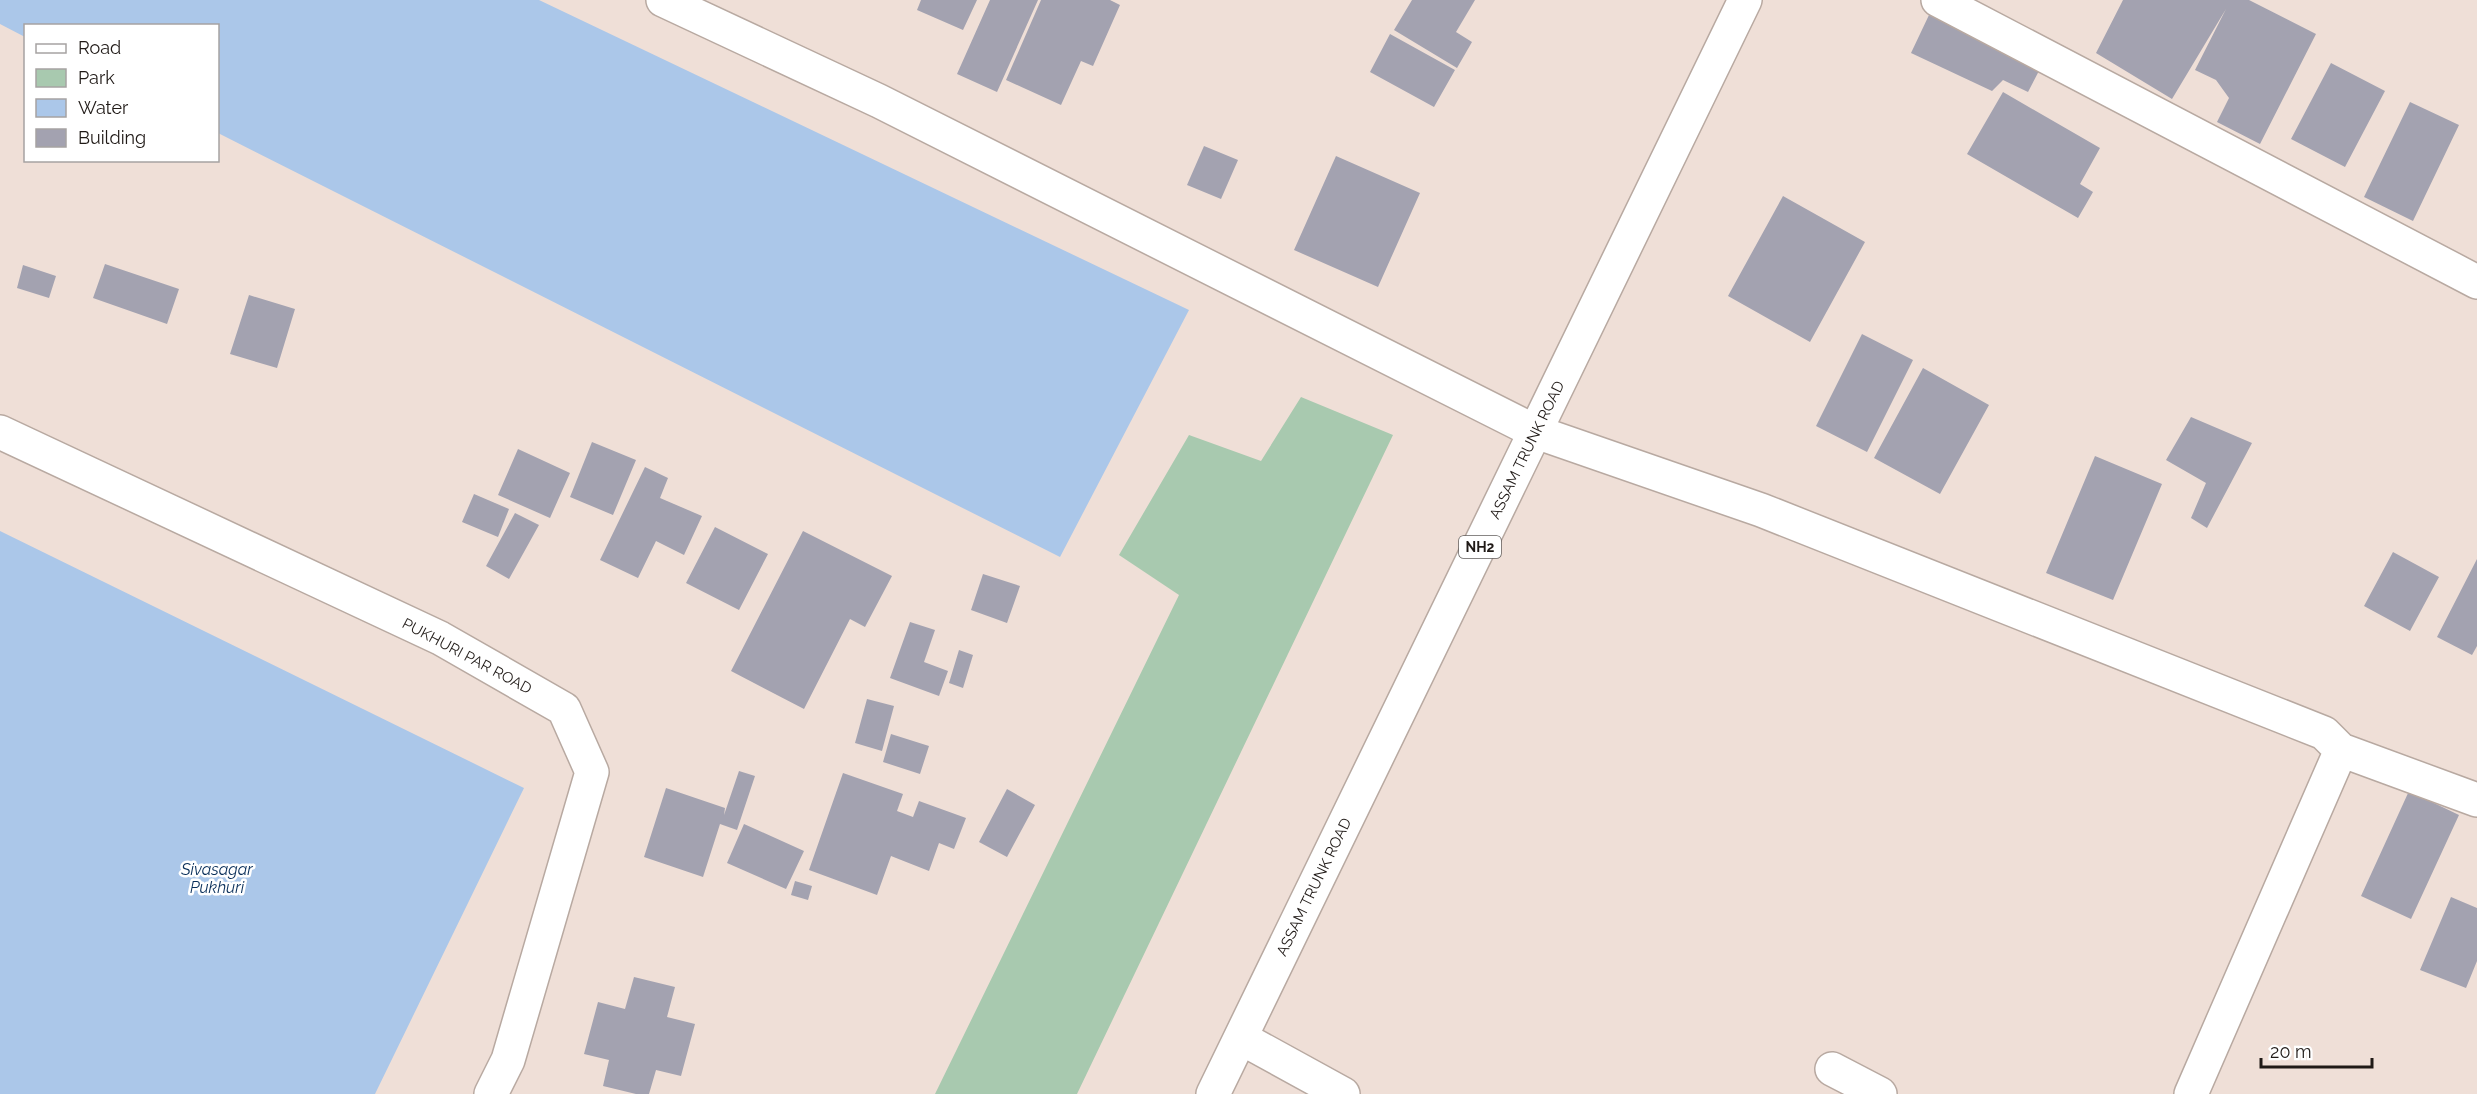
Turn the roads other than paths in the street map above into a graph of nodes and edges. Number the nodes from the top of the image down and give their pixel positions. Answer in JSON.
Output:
{"nodes":[{"id":1,"x":663,"y":0,"type":"edge"},
{"id":2,"x":1745,"y":0,"type":"edge"},
{"id":3,"x":1938,"y":0,"type":"edge"},
{"id":4,"x":2477,"y":282,"type":"edge"},
{"id":5,"x":0,"y":432,"type":"edge"},
{"id":6,"x":1536,"y":432,"type":"junction"},
{"id":7,"x":2341,"y":750,"type":"junction"},
{"id":8,"x":2477,"y":800,"type":"edge"},
{"id":9,"x":1241,"y":1038,"type":"junction"},
{"id":10,"x":1832,"y":1069,"type":"dead end"},
{"id":11,"x":491,"y":1094,"type":"edge"},
{"id":12,"x":1213,"y":1094,"type":"edge"},
{"id":13,"x":1343,"y":1094,"type":"edge"},
{"id":14,"x":1880,"y":1094,"type":"edge"},
{"id":15,"x":2191,"y":1094,"type":"edge"}],
"edges":[{"from":1,"to":6,"type":"main road"},
{"from":2,"to":6,"type":"main road","name":"ASSAM TRUNK ROAD","number":"NH2"},
{"from":3,"to":4,"type":"main road"},
{"from":5,"to":11,"type":"main road","name":"PUKHURI PAR ROAD"},
{"from":6,"to":7,"type":"main road"},
{"from":6,"to":9,"type":"main road","name":"ASSAM TRUNK ROAD","number":"NH2"},
{"from":7,"to":8,"type":"main road"},
{"from":7,"to":15,"type":"main road"},
{"from":9,"to":12,"type":"main road","name":"ASSAM TRUNK ROAD","number":"NH2"},
{"from":9,"to":13,"type":"main road"},
{"from":10,"to":14,"type":"main road"}]}
